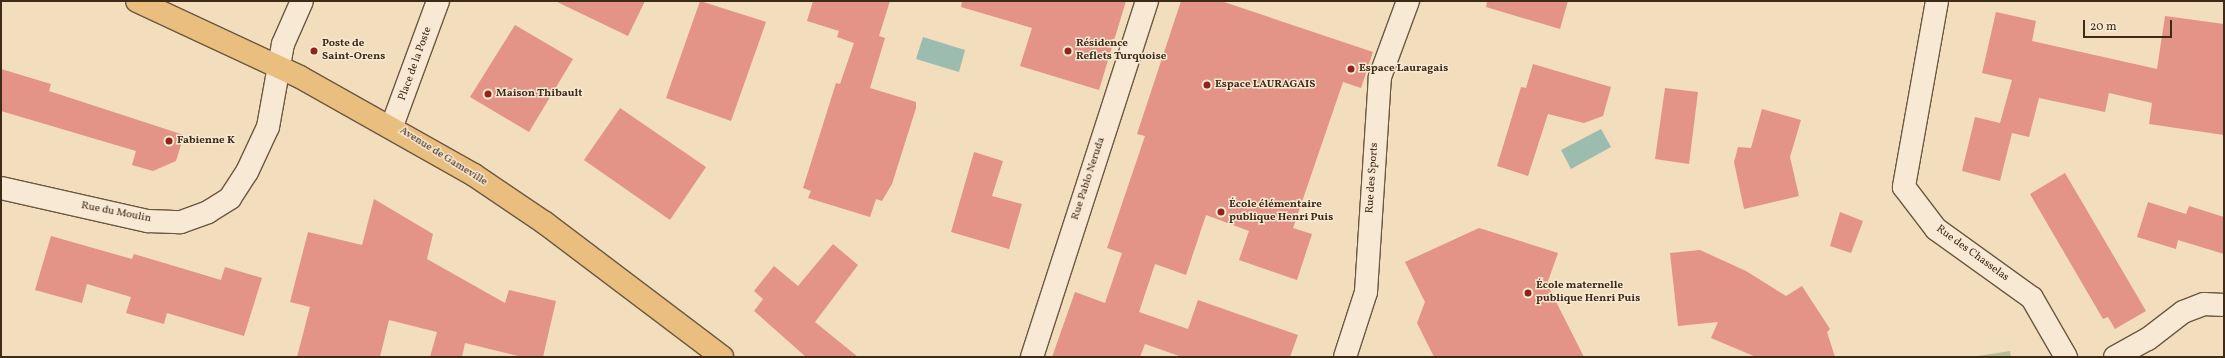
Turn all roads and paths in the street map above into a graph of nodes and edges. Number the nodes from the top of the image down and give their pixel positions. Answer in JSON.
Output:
{"nodes":[{"id":1,"x":137,"y":1,"type":"edge"},
{"id":2,"x":302,"y":1,"type":"edge"},
{"id":3,"x":438,"y":1,"type":"edge"},
{"id":4,"x":1147,"y":1,"type":"edge"},
{"id":5,"x":1408,"y":1,"type":"edge"},
{"id":6,"x":1937,"y":1,"type":"edge"},
{"id":7,"x":279,"y":67,"type":"junction"},
{"id":8,"x":392,"y":126,"type":"junction"},
{"id":9,"x":1,"y":188,"type":"edge"},
{"id":10,"x":2224,"y":305,"type":"edge"},
{"id":11,"x":722,"y":357,"type":"edge"},
{"id":12,"x":1032,"y":357,"type":"edge"},
{"id":13,"x":1345,"y":357,"type":"edge"},
{"id":14,"x":2066,"y":357,"type":"edge"},
{"id":15,"x":2115,"y":357,"type":"edge"}],
"edges":[{"from":1,"to":7,"type":"main road","name":"Avenue de Gameville"},
{"from":2,"to":7,"type":"street"},
{"from":3,"to":8,"type":"street","name":"Place de la Poste"},
{"from":4,"to":12,"type":"street","name":"Rue Pablo Neruda"},
{"from":5,"to":13,"type":"street","name":"Rue des Sports"},
{"from":6,"to":14,"type":"street","name":"Rue des Chasselas"},
{"from":7,"to":8,"type":"main road","name":"Avenue de Gameville"},
{"from":7,"to":9,"type":"street","name":"Rue du Moulin"},
{"from":8,"to":11,"type":"main road","name":"Avenue de Gameville"},
{"from":10,"to":15,"type":"street"}]}
